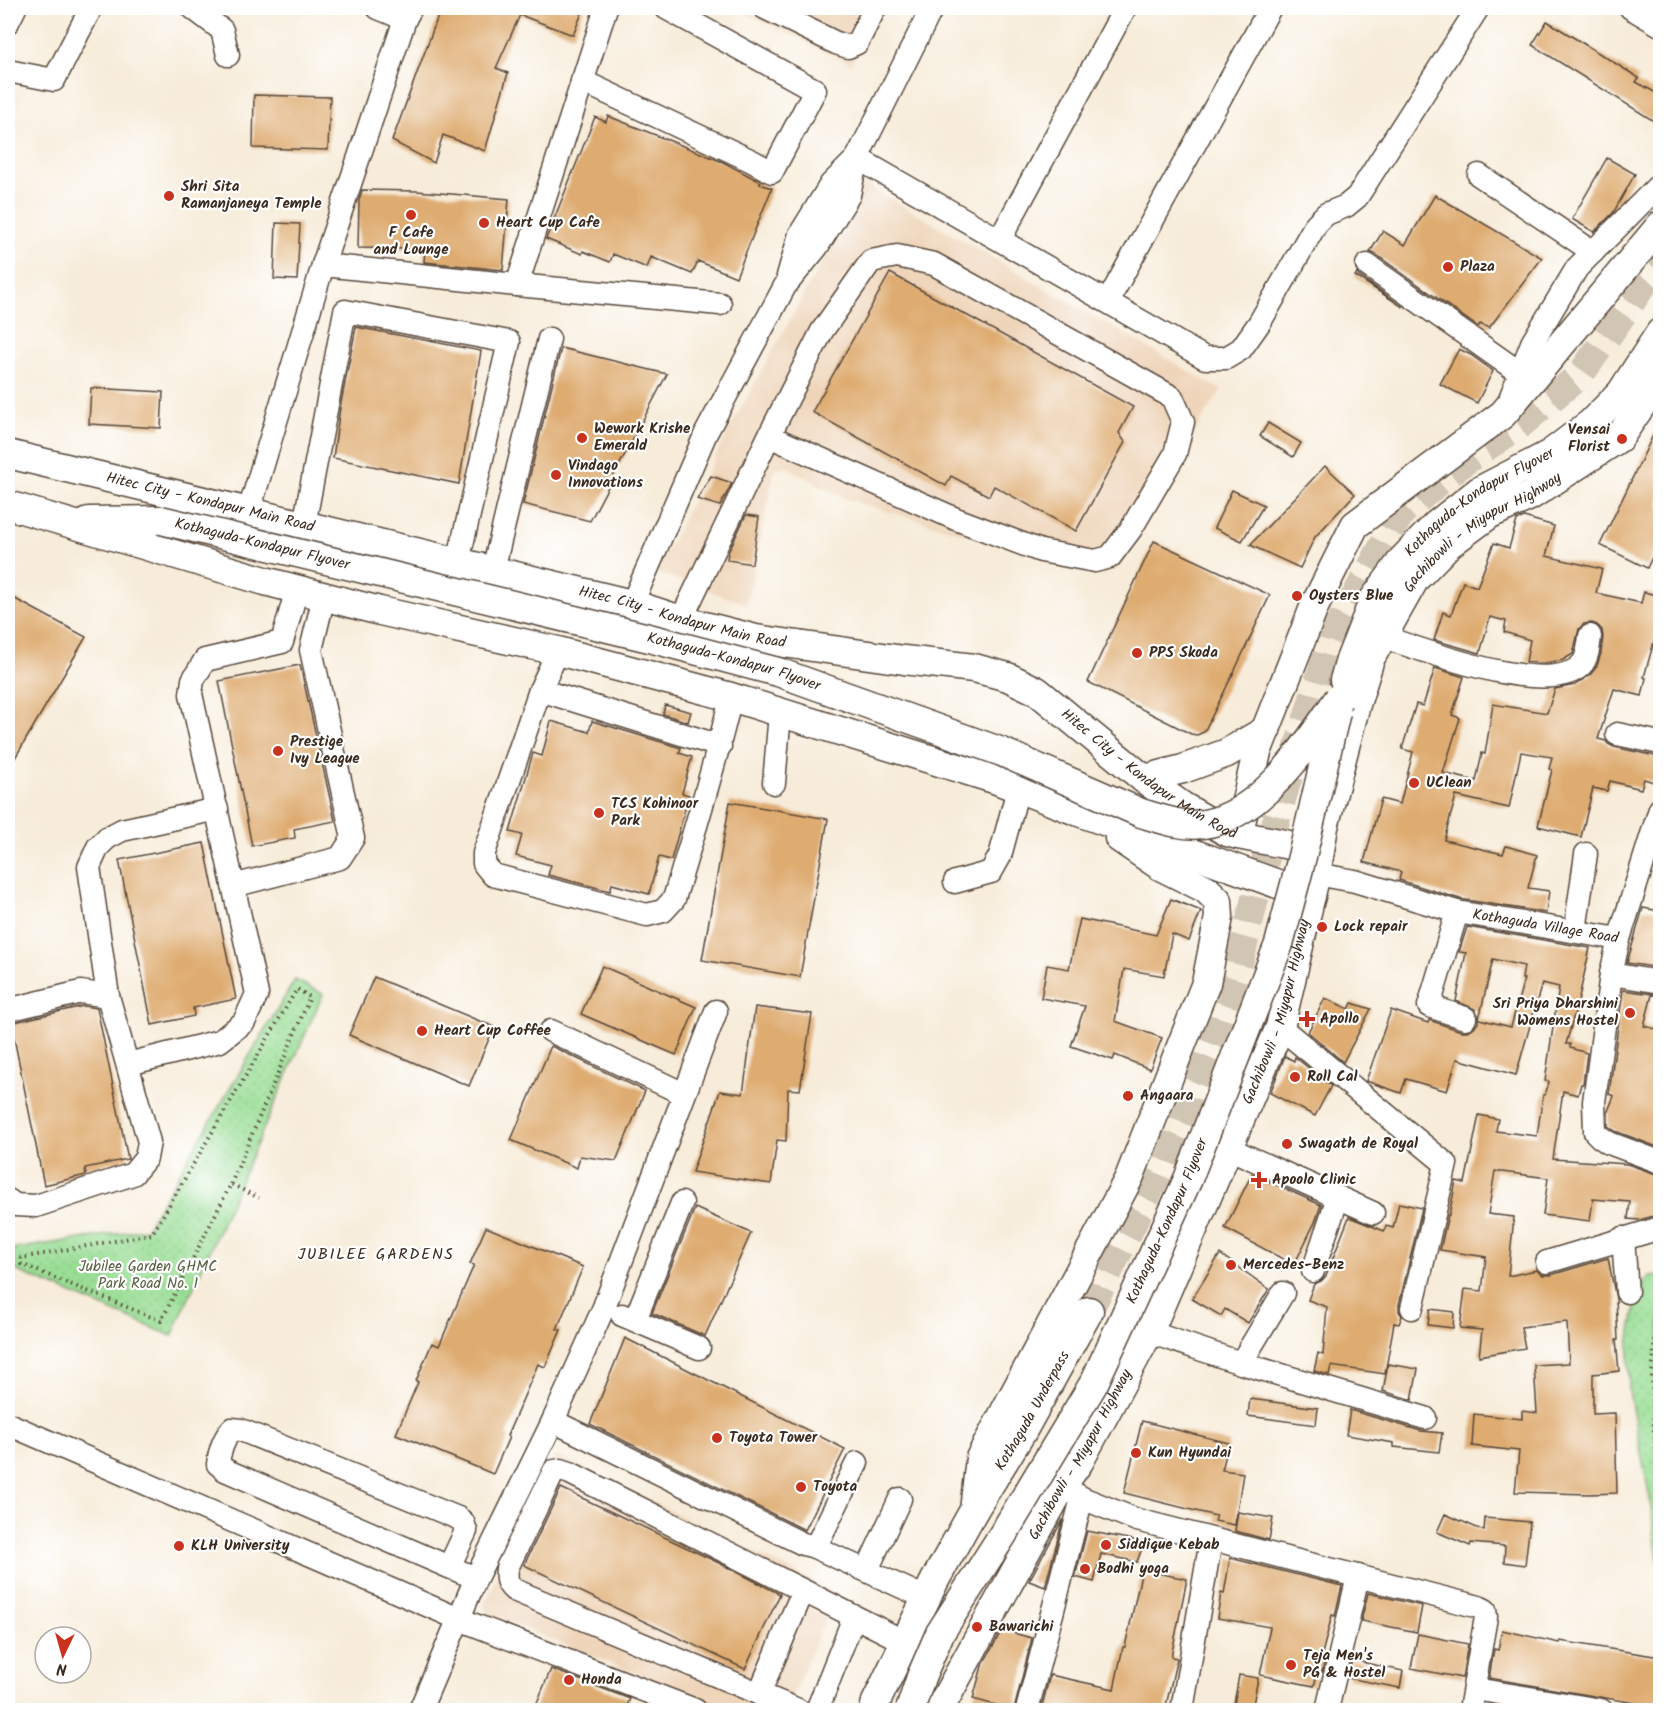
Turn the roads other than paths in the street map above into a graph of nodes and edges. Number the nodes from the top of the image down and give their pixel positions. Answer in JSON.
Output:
{"nodes":[{"id":1,"x":15,"y":8,"type":"edge"},
{"id":2,"x":91,"y":8,"type":"edge"},
{"id":3,"x":193,"y":8,"type":"edge"},
{"id":4,"x":378,"y":8,"type":"edge"},
{"id":5,"x":606,"y":8,"type":"edge"},
{"id":6,"x":666,"y":8,"type":"edge"},
{"id":7,"x":765,"y":8,"type":"edge"},
{"id":8,"x":876,"y":8,"type":"edge"},
{"id":9,"x":932,"y":8,"type":"edge"},
{"id":10,"x":1125,"y":8,"type":"edge"},
{"id":11,"x":1270,"y":8,"type":"edge"},
{"id":12,"x":1478,"y":8,"type":"edge"},
{"id":13,"x":1631,"y":8,"type":"edge"},
{"id":14,"x":408,"y":13,"type":"edge"},
{"id":15,"x":8,"y":22,"type":"edge"},
{"id":16,"x":1660,"y":25,"type":"edge"},
{"id":17,"x":228,"y":55,"type":"dead end"},
{"id":18,"x":8,"y":71,"type":"edge"},
{"id":19,"x":582,"y":81,"type":"junction"},
{"id":20,"x":857,"y":158,"type":"junction"},
{"id":21,"x":1479,"y":175,"type":"dead end"},
{"id":22,"x":1660,"y":184,"type":"edge"},
{"id":23,"x":1660,"y":225,"type":"edge"},
{"id":24,"x":1000,"y":239,"type":"junction"},
{"id":25,"x":1593,"y":252,"type":"junction"},
{"id":26,"x":323,"y":265,"type":"junction"},
{"id":27,"x":1367,"y":265,"type":"dead end"},
{"id":28,"x":517,"y":285,"type":"junction"},
{"id":29,"x":1108,"y":301,"type":"junction"},
{"id":30,"x":720,"y":304,"type":"dead end"},
{"id":31,"x":1660,"y":333,"type":"edge"},
{"id":32,"x":549,"y":339,"type":"dead end"},
{"id":33,"x":1520,"y":373,"type":"junction"},
{"id":34,"x":1660,"y":378,"type":"edge"},
{"id":35,"x":1503,"y":414,"type":"junction"},
{"id":36,"x":769,"y":436,"type":"junction"},
{"id":37,"x":8,"y":454,"type":"edge"},
{"id":38,"x":8,"y":505,"type":"edge"},
{"id":39,"x":249,"y":511,"type":"junction"},
{"id":40,"x":60,"y":521,"type":"junction"},
{"id":41,"x":304,"y":525,"type":"junction"},
{"id":42,"x":458,"y":562,"type":"junction"},
{"id":43,"x":493,"y":570,"type":"junction"},
{"id":44,"x":295,"y":597,"type":"junction"},
{"id":45,"x":322,"y":604,"type":"junction"},
{"id":46,"x":632,"y":604,"type":"junction"},
{"id":47,"x":681,"y":620,"type":"junction"},
{"id":48,"x":1590,"y":636,"type":"dead end"},
{"id":49,"x":1383,"y":637,"type":"junction"},
{"id":50,"x":282,"y":642,"type":"junction"},
{"id":51,"x":311,"y":650,"type":"junction"},
{"id":52,"x":558,"y":651,"type":"junction"},
{"id":53,"x":540,"y":690,"type":"junction"},
{"id":54,"x":731,"y":698,"type":"junction"},
{"id":55,"x":1339,"y":698,"type":"junction"},
{"id":56,"x":780,"y":713,"type":"junction"},
{"id":57,"x":1266,"y":730,"type":"junction"},
{"id":58,"x":1617,"y":735,"type":"dead end"},
{"id":59,"x":1660,"y":743,"type":"edge"},
{"id":60,"x":720,"y":746,"type":"junction"},
{"id":61,"x":1144,"y":779,"type":"junction"},
{"id":62,"x":774,"y":783,"type":"dead end"},
{"id":63,"x":1018,"y":789,"type":"junction"},
{"id":64,"x":217,"y":809,"type":"junction"},
{"id":65,"x":1660,"y":809,"type":"edge"},
{"id":66,"x":1079,"y":812,"type":"junction"},
{"id":67,"x":1238,"y":836,"type":"junction"},
{"id":68,"x":1586,"y":854,"type":"dead end"},
{"id":69,"x":1228,"y":865,"type":"junction"},
{"id":70,"x":1316,"y":874,"type":"junction"},
{"id":71,"x":955,"y":882,"type":"dead end"},
{"id":72,"x":233,"y":886,"type":"junction"},
{"id":73,"x":1457,"y":912,"type":"junction"},
{"id":74,"x":1575,"y":931,"type":"junction"},
{"id":75,"x":1619,"y":939,"type":"junction"},
{"id":76,"x":1611,"y":974,"type":"junction"},
{"id":77,"x":1660,"y":982,"type":"edge"},
{"id":78,"x":108,"y":996,"type":"junction"},
{"id":79,"x":8,"y":1010,"type":"edge"},
{"id":80,"x":716,"y":1011,"type":"dead end"},
{"id":81,"x":1465,"y":1018,"type":"dead end"},
{"id":82,"x":1280,"y":1027,"type":"junction"},
{"id":83,"x":551,"y":1031,"type":"dead end"},
{"id":84,"x":128,"y":1064,"type":"junction"},
{"id":85,"x":684,"y":1094,"type":"junction"},
{"id":86,"x":1228,"y":1148,"type":"junction"},
{"id":87,"x":1660,"y":1162,"type":"edge"},
{"id":88,"x":1338,"y":1197,"type":"junction"},
{"id":89,"x":8,"y":1200,"type":"edge"},
{"id":90,"x":682,"y":1203,"type":"dead end"},
{"id":91,"x":1373,"y":1213,"type":"dead end"},
{"id":92,"x":1660,"y":1228,"type":"edge"},
{"id":93,"x":1623,"y":1238,"type":"junction"},
{"id":94,"x":1547,"y":1262,"type":"dead end"},
{"id":95,"x":1313,"y":1271,"type":"dead end"},
{"id":96,"x":1627,"y":1292,"type":"dead end"},
{"id":97,"x":1283,"y":1293,"type":"dead end"},
{"id":98,"x":604,"y":1307,"type":"junction"},
{"id":99,"x":1412,"y":1308,"type":"dead end"},
{"id":100,"x":1089,"y":1311,"type":"tunnel mouth"},
{"id":101,"x":635,"y":1320,"type":"junction"},
{"id":102,"x":1149,"y":1332,"type":"junction"},
{"id":103,"x":699,"y":1348,"type":"dead end"},
{"id":104,"x":1241,"y":1363,"type":"junction"},
{"id":105,"x":1425,"y":1418,"type":"dead end"},
{"id":106,"x":553,"y":1421,"type":"junction"},
{"id":107,"x":8,"y":1424,"type":"edge"},
{"id":108,"x":857,"y":1463,"type":"dead end"},
{"id":109,"x":1072,"y":1492,"type":"junction"},
{"id":110,"x":900,"y":1499,"type":"dead end"},
{"id":111,"x":974,"y":1510,"type":"junction"},
{"id":112,"x":1211,"y":1540,"type":"junction"},
{"id":113,"x":812,"y":1546,"type":"junction"},
{"id":114,"x":449,"y":1567,"type":"junction"},
{"id":115,"x":867,"y":1570,"type":"junction"},
{"id":116,"x":1358,"y":1576,"type":"junction"},
{"id":117,"x":476,"y":1578,"type":"junction"},
{"id":118,"x":802,"y":1592,"type":"junction"},
{"id":119,"x":926,"y":1598,"type":"junction"},
{"id":120,"x":854,"y":1617,"type":"junction"},
{"id":121,"x":459,"y":1619,"type":"junction"},
{"id":122,"x":905,"y":1642,"type":"junction"},
{"id":123,"x":759,"y":1694,"type":"junction"},
{"id":124,"x":1473,"y":1700,"type":"edge"},
{"id":125,"x":943,"y":1709,"type":"edge"},
{"id":126,"x":420,"y":1710,"type":"edge"},
{"id":127,"x":695,"y":1710,"type":"edge"},
{"id":128,"x":798,"y":1710,"type":"edge"},
{"id":129,"x":817,"y":1710,"type":"edge"},
{"id":130,"x":874,"y":1710,"type":"edge"},
{"id":131,"x":910,"y":1710,"type":"edge"},
{"id":132,"x":1027,"y":1710,"type":"edge"},
{"id":133,"x":1182,"y":1710,"type":"edge"},
{"id":134,"x":1327,"y":1710,"type":"edge"},
{"id":135,"x":1601,"y":1710,"type":"edge"}],
"edges":[{"from":1,"to":15,"type":"street"},
{"from":2,"to":18,"type":"street"},
{"from":3,"to":17,"type":"street"},
{"from":4,"to":14,"type":"street"},
{"from":5,"to":19,"type":"street"},
{"from":6,"to":19,"type":"street"},
{"from":7,"to":8,"type":"street"},
{"from":9,"to":20,"type":"street"},
{"from":10,"to":24,"type":"street"},
{"from":11,"to":29,"type":"street"},
{"from":12,"to":29,"type":"street"},
{"from":13,"to":16,"type":"street"},
{"from":14,"to":26,"type":"street"},
{"from":19,"to":28,"type":"street"},
{"from":20,"to":24,"type":"street"},
{"from":20,"to":46,"type":"street"},
{"from":21,"to":25,"type":"street"},
{"from":22,"to":25,"type":"street"},
{"from":23,"to":35,"type":"main road"},
{"from":24,"to":29,"type":"street"},
{"from":25,"to":33,"type":"street"},
{"from":26,"to":28,"type":"street"},
{"from":26,"to":39,"type":"street"},
{"from":27,"to":33,"type":"street"},
{"from":28,"to":30,"type":"street"},
{"from":31,"to":55,"type":"main road","name":"Kothaguda-Kondapur Flyover"},
{"from":32,"to":43,"type":"street"},
{"from":33,"to":35,"type":"street"},
{"from":34,"to":49,"type":"main road","name":"Gachibowli - Miyapur Highway"},
{"from":35,"to":57,"type":"main road"},
{"from":36,"to":36,"type":"street"},
{"from":36,"to":47,"type":"street"},
{"from":37,"to":39,"type":"main road","name":"Hitec City - Kondapur Main Road"},
{"from":38,"to":40,"type":"main road"},
{"from":39,"to":41,"type":"main road","name":"Hitec City - Kondapur Main Road"},
{"from":40,"to":44,"type":"main road"},
{"from":40,"to":55,"type":"main road","name":"Kothaguda-Kondapur Flyover","bridge":true},
{"from":41,"to":42,"type":"main road","name":"Hitec City - Kondapur Main Road"},
{"from":41,"to":42,"type":"street"},
{"from":42,"to":43,"type":"main road","name":"Hitec City - Kondapur Main Road"},
{"from":43,"to":46,"type":"main road","name":"Hitec City - Kondapur Main Road"},
{"from":44,"to":45,"type":"main road"},
{"from":44,"to":50,"type":"street"},
{"from":45,"to":51,"type":"street"},
{"from":45,"to":52,"type":"main road"},
{"from":46,"to":47,"type":"main road","name":"Hitec City - Kondapur Main Road"},
{"from":47,"to":61,"type":"main road","name":"Hitec City - Kondapur Main Road"},
{"from":48,"to":49,"type":"street"},
{"from":49,"to":70,"type":"main road","name":"Gachibowli - Miyapur Highway"},
{"from":50,"to":51,"type":"street"},
{"from":50,"to":64,"type":"street"},
{"from":51,"to":72,"type":"street"},
{"from":52,"to":53,"type":"street"},
{"from":52,"to":54,"type":"main road"},
{"from":53,"to":60,"type":"street"},
{"from":53,"to":60,"type":"street"},
{"from":54,"to":56,"type":"main road"},
{"from":54,"to":60,"type":"street"},
{"from":55,"to":131,"type":"main road","name":"Kothaguda-Kondapur Flyover","bridge":true},
{"from":56,"to":62,"type":"street"},
{"from":56,"to":63,"type":"main road"},
{"from":57,"to":61,"type":"main road"},
{"from":57,"to":67,"type":"main road"},
{"from":58,"to":59,"type":"street"},
{"from":61,"to":67,"type":"main road","name":"Hitec City - Kondapur Main Road"},
{"from":63,"to":66,"type":"main road"},
{"from":63,"to":71,"type":"street"},
{"from":64,"to":72,"type":"street"},
{"from":64,"to":78,"type":"street"},
{"from":65,"to":75,"type":"street"},
{"from":66,"to":69,"type":"main road"},
{"from":66,"to":111,"type":"main road"},
{"from":67,"to":69,"type":"main road"},
{"from":67,"to":70,"type":"main road","name":"Hitec City - Kondapur Main Road"},
{"from":68,"to":74,"type":"street"},
{"from":69,"to":70,"type":"main road"},
{"from":70,"to":73,"type":"street","name":"Kothaguda Village Road"},
{"from":70,"to":82,"type":"main road","name":"Gachibowli - Miyapur Highway"},
{"from":72,"to":84,"type":"street"},
{"from":73,"to":74,"type":"street","name":"Kothaguda Village Road"},
{"from":73,"to":81,"type":"street"},
{"from":74,"to":75,"type":"street","name":"Kothaguda Village Road"},
{"from":75,"to":76,"type":"street","name":"Kothaguda Village Road"},
{"from":76,"to":77,"type":"street"},
{"from":76,"to":87,"type":"street","name":"Kothaguda Village Road"},
{"from":78,"to":79,"type":"street"},
{"from":78,"to":84,"type":"street"},
{"from":80,"to":85,"type":"street"},
{"from":82,"to":86,"type":"main road","name":"Gachibowli - Miyapur Highway"},
{"from":82,"to":99,"type":"street"},
{"from":83,"to":85,"type":"street"},
{"from":84,"to":89,"type":"street"},
{"from":85,"to":98,"type":"street"},
{"from":86,"to":88,"type":"street"},
{"from":86,"to":102,"type":"main road","name":"Gachibowli - Miyapur Highway"},
{"from":88,"to":91,"type":"street"},
{"from":88,"to":95,"type":"street"},
{"from":90,"to":101,"type":"street"},
{"from":92,"to":93,"type":"street"},
{"from":93,"to":94,"type":"street"},
{"from":93,"to":96,"type":"street"},
{"from":97,"to":104,"type":"street"},
{"from":98,"to":101,"type":"street"},
{"from":98,"to":106,"type":"street"},
{"from":100,"to":111,"type":"main road","name":"Kothaguda Underpass"},
{"from":101,"to":103,"type":"street"},
{"from":102,"to":104,"type":"street"},
{"from":102,"to":109,"type":"main road","name":"Gachibowli - Miyapur Highway"},
{"from":104,"to":105,"type":"street"},
{"from":106,"to":113,"type":"street"},
{"from":106,"to":117,"type":"street"},
{"from":107,"to":121,"type":"street"},
{"from":108,"to":113,"type":"street"},
{"from":109,"to":112,"type":"street"},
{"from":109,"to":125,"type":"main road","name":"Gachibowli - Miyapur Highway"},
{"from":109,"to":132,"type":"street"},
{"from":110,"to":115,"type":"street"},
{"from":111,"to":119,"type":"main road"},
{"from":112,"to":116,"type":"street"},
{"from":112,"to":133,"type":"street"},
{"from":113,"to":115,"type":"street"},
{"from":114,"to":114,"type":"street"},
{"from":114,"to":117,"type":"street"},
{"from":115,"to":119,"type":"street"},
{"from":116,"to":124,"type":"street"},
{"from":116,"to":134,"type":"street"},
{"from":117,"to":121,"type":"street"},
{"from":118,"to":120,"type":"street"},
{"from":118,"to":123,"type":"street"},
{"from":118,"to":123,"type":"street"},
{"from":119,"to":122,"type":"main road"},
{"from":120,"to":122,"type":"street"},
{"from":120,"to":129,"type":"street"},
{"from":121,"to":126,"type":"street"},
{"from":121,"to":127,"type":"street"},
{"from":122,"to":130,"type":"main road"},
{"from":123,"to":128,"type":"street"},
{"from":124,"to":135,"type":"street"}]}
